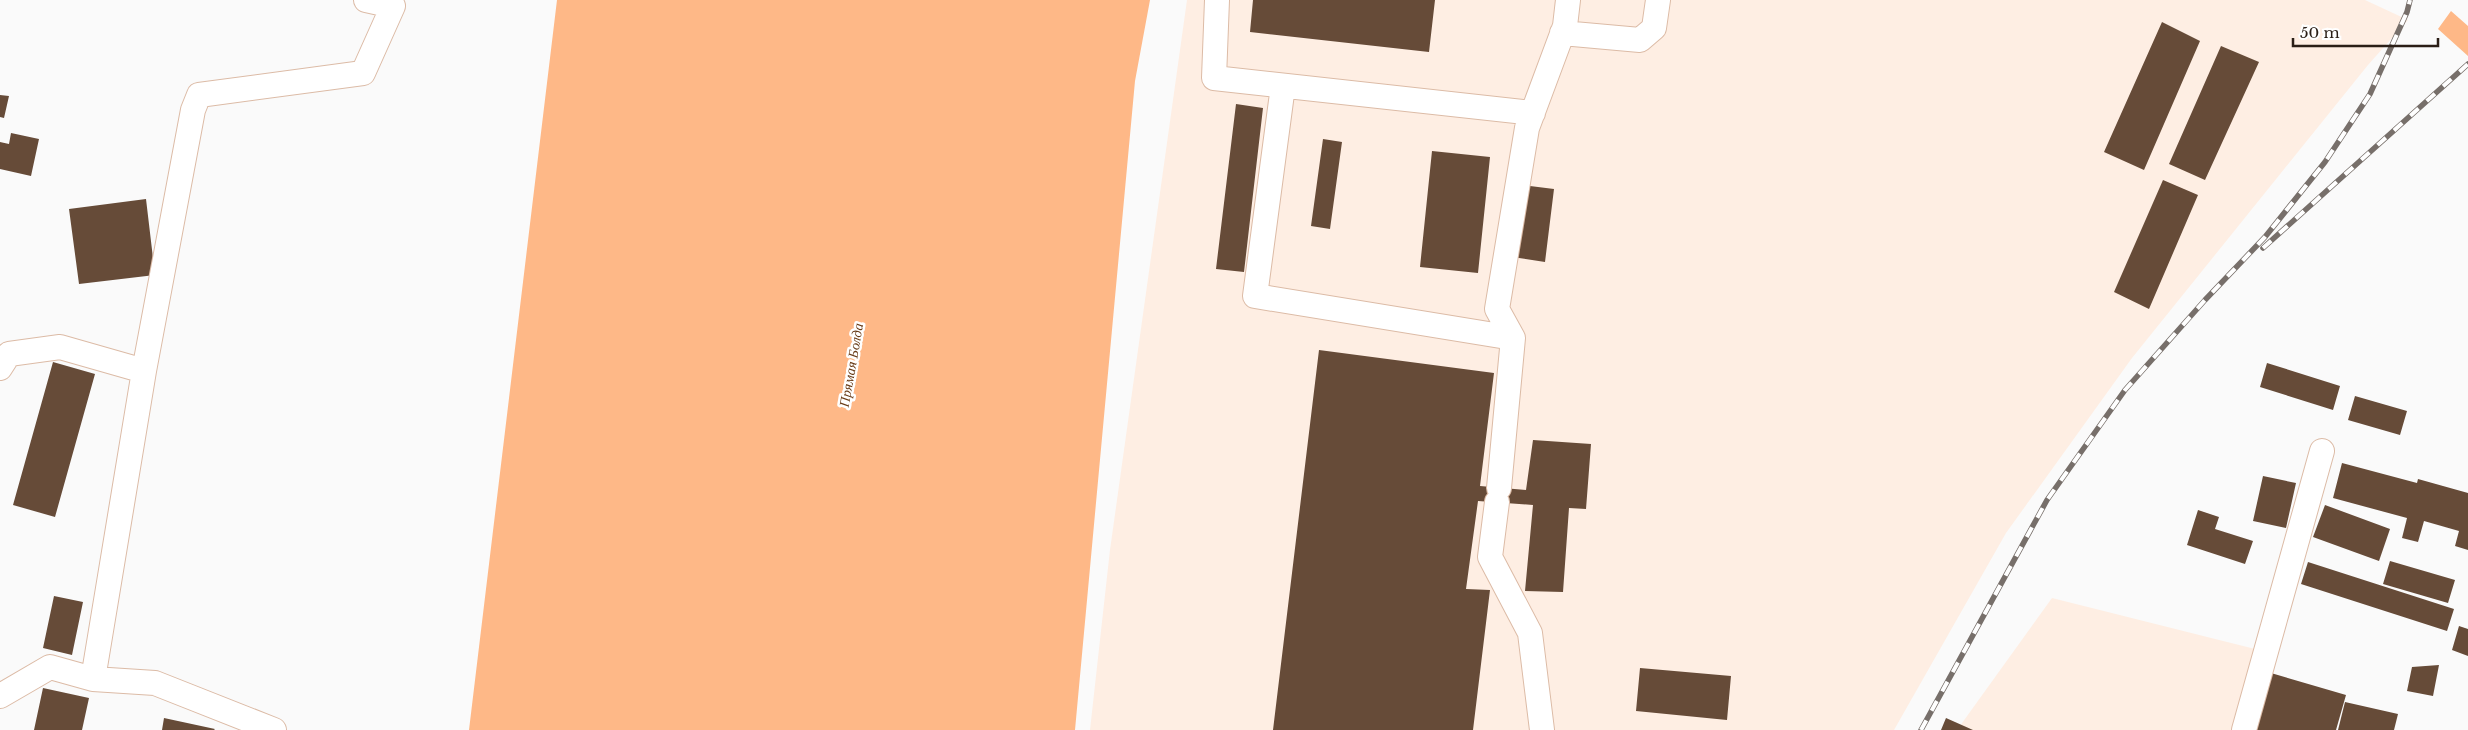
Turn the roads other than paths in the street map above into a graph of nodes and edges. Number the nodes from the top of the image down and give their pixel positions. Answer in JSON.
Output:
{"nodes":[{"id":1,"x":366,"y":0,"type":"edge"},
{"id":2,"x":1217,"y":0,"type":"edge"},
{"id":3,"x":1568,"y":0,"type":"edge"},
{"id":4,"x":1658,"y":0,"type":"edge"},
{"id":5,"x":1562,"y":33,"type":"junction"},
{"id":6,"x":1283,"y":86,"type":"junction"},
{"id":7,"x":1533,"y":113,"type":"junction"},
{"id":8,"x":1513,"y":338,"type":"junction"},
{"id":9,"x":0,"y":368,"type":"edge"},
{"id":10,"x":144,"y":371,"type":"junction"},
{"id":11,"x":2322,"y":451,"type":"dead end"},
{"id":12,"x":93,"y":679,"type":"junction"},
{"id":13,"x":0,"y":696,"type":"edge"},
{"id":14,"x":274,"y":730,"type":"edge"},
{"id":15,"x":1542,"y":730,"type":"edge"},
{"id":16,"x":2244,"y":730,"type":"edge"}],
"edges":[{"from":1,"to":10,"type":"street"},
{"from":2,"to":6,"type":"street"},
{"from":3,"to":5,"type":"street"},
{"from":4,"to":5,"type":"street"},
{"from":5,"to":7,"type":"street"},
{"from":6,"to":7,"type":"street"},
{"from":6,"to":8,"type":"street"},
{"from":7,"to":8,"type":"street"},
{"from":8,"to":15,"type":"street"},
{"from":9,"to":10,"type":"street"},
{"from":10,"to":12,"type":"street"},
{"from":11,"to":16,"type":"street"},
{"from":12,"to":13,"type":"street"},
{"from":12,"to":14,"type":"street"}]}
